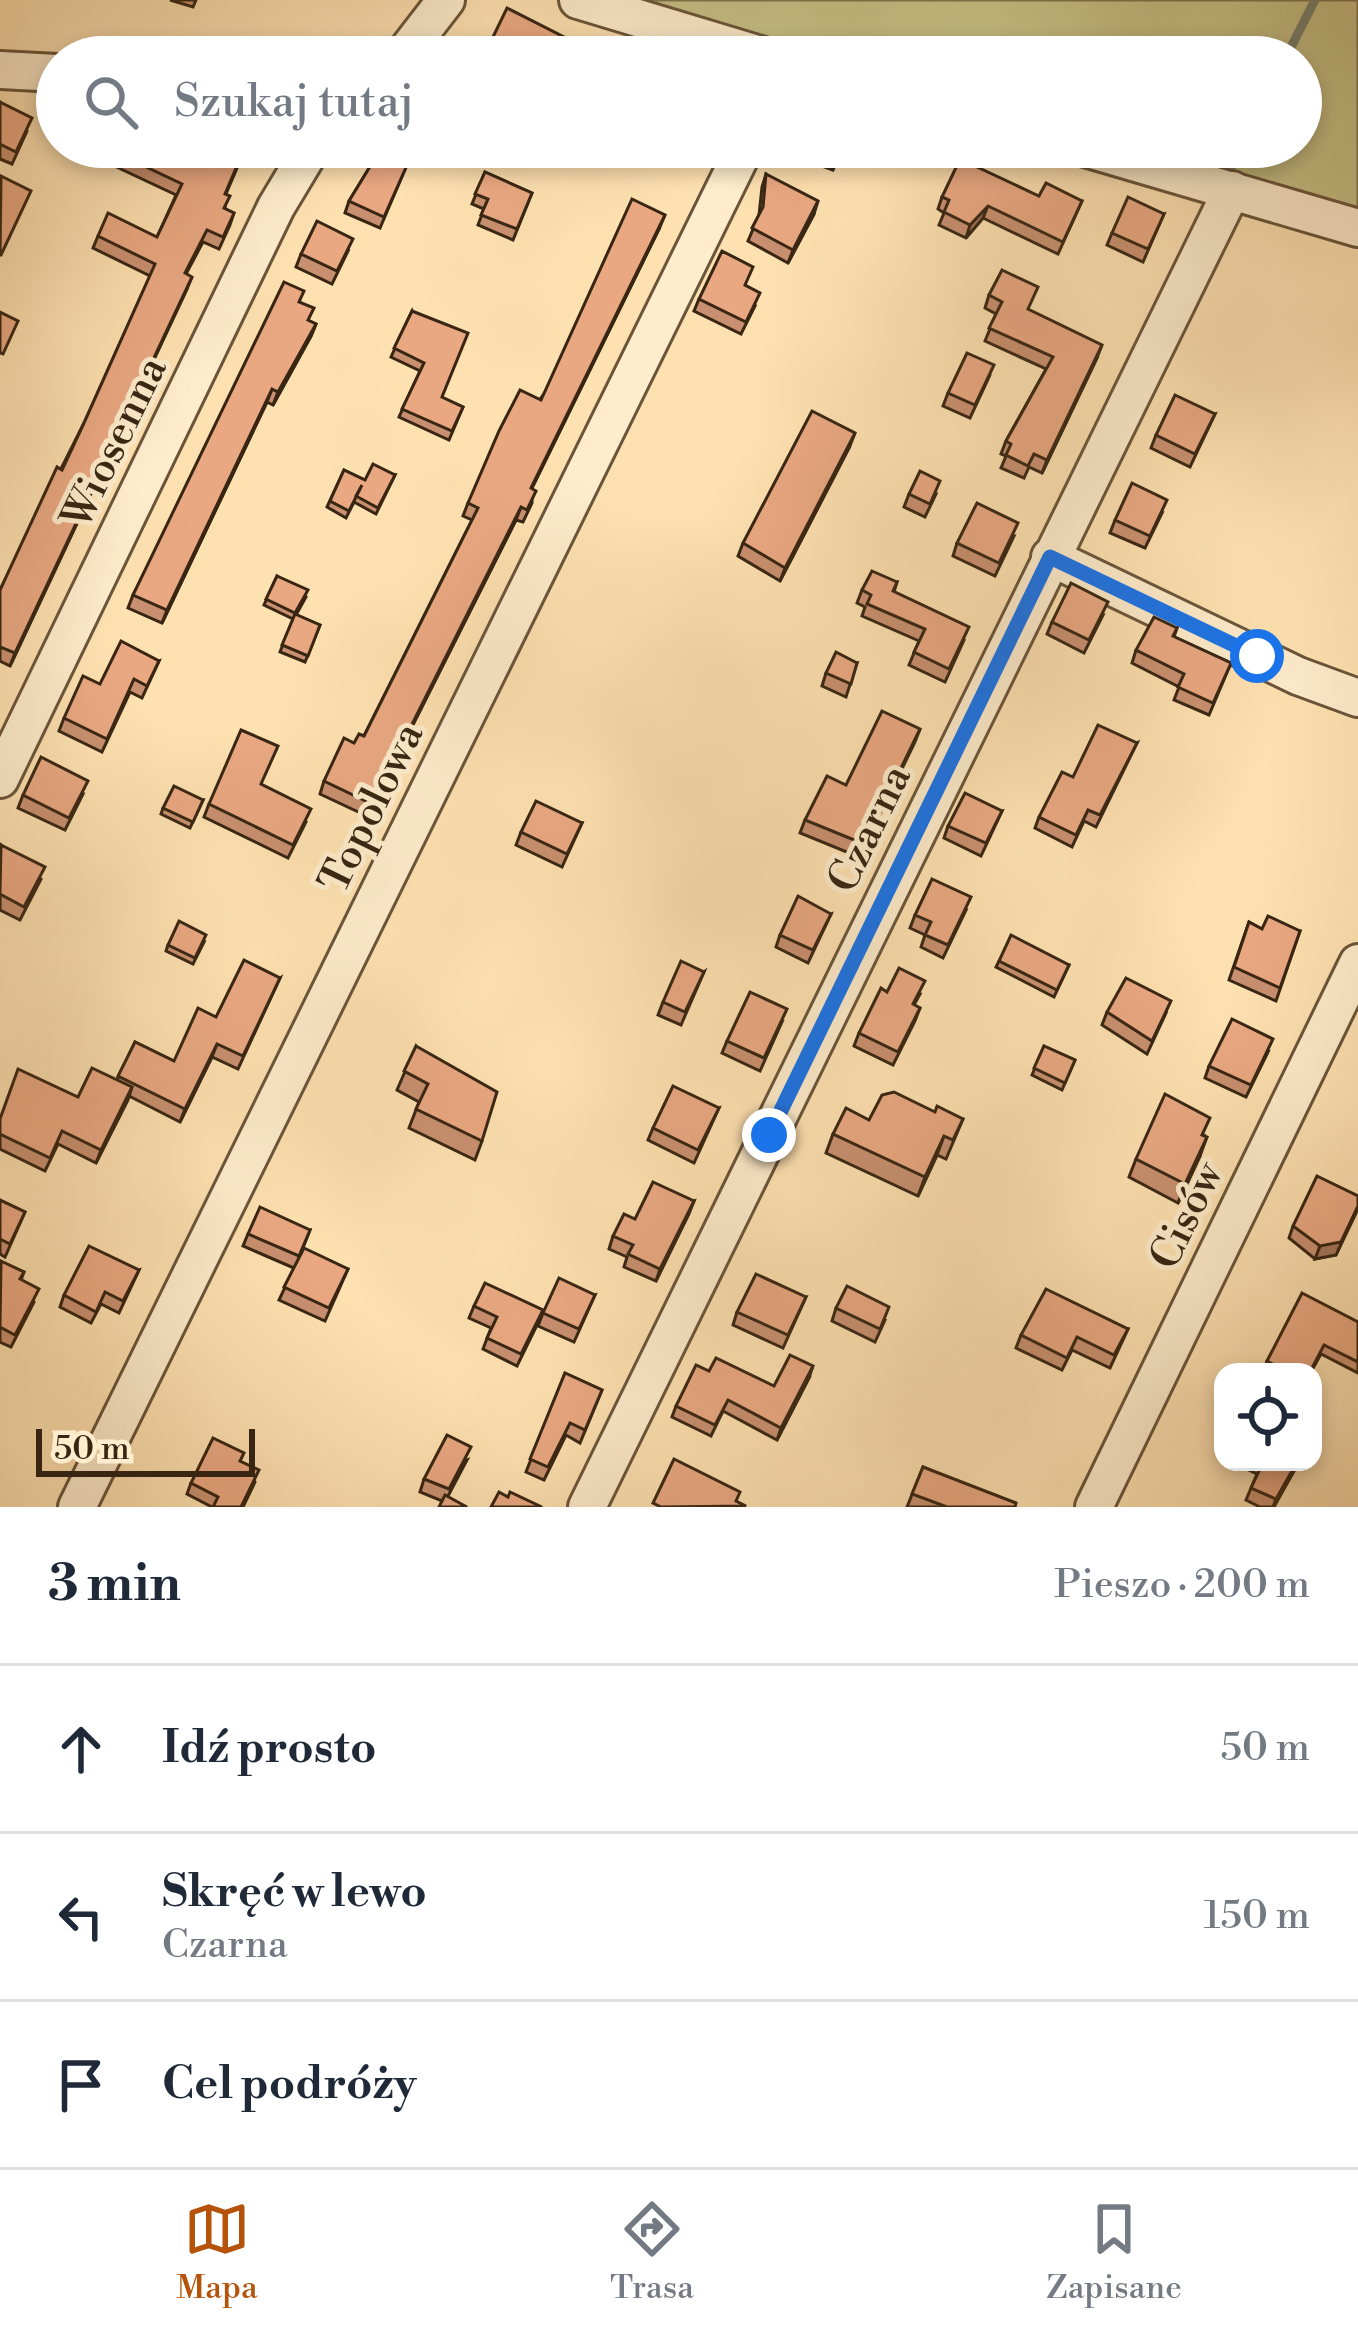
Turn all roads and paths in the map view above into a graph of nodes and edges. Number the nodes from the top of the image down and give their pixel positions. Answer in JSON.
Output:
{"nodes":[{"id":1,"x":446,"y":0,"type":"edge"},
{"id":2,"x":578,"y":0,"type":"edge"},
{"id":3,"x":418,"y":36,"type":"edge"},
{"id":4,"x":697,"y":36,"type":"edge"},
{"id":5,"x":0,"y":70,"type":"edge"},
{"id":6,"x":36,"y":72,"type":"edge"},
{"id":7,"x":299,"y":168,"type":"edge"},
{"id":8,"x":735,"y":168,"type":"edge"},
{"id":9,"x":1155,"y":168,"type":"edge"},
{"id":10,"x":1232,"y":190,"type":"junction"},
{"id":11,"x":1358,"y":228,"type":"edge"},
{"id":12,"x":1050,"y":557,"type":"junction"},
{"id":13,"x":1358,"y":698,"type":"edge"},
{"id":14,"x":1,"y":776,"type":"edge"},
{"id":15,"x":1358,"y":963,"type":"edge"},
{"id":16,"x":77,"y":1507,"type":"edge"},
{"id":17,"x":587,"y":1507,"type":"edge"},
{"id":18,"x":1094,"y":1507,"type":"edge"}],
"edges":[{"from":1,"to":3,"type":"street"},
{"from":2,"to":4,"type":"street"},
{"from":5,"to":6,"type":"street"},
{"from":7,"to":14,"type":"street","name":"Wiosenna"},
{"from":8,"to":16,"type":"street","name":"Topolowa"},
{"from":9,"to":10,"type":"street"},
{"from":10,"to":11,"type":"street"},
{"from":10,"to":12,"type":"street","name":"Czarna"},
{"from":12,"to":13,"type":"street"},
{"from":12,"to":17,"type":"street","name":"Czarna"},
{"from":15,"to":18,"type":"street","name":"Cisów"}]}
